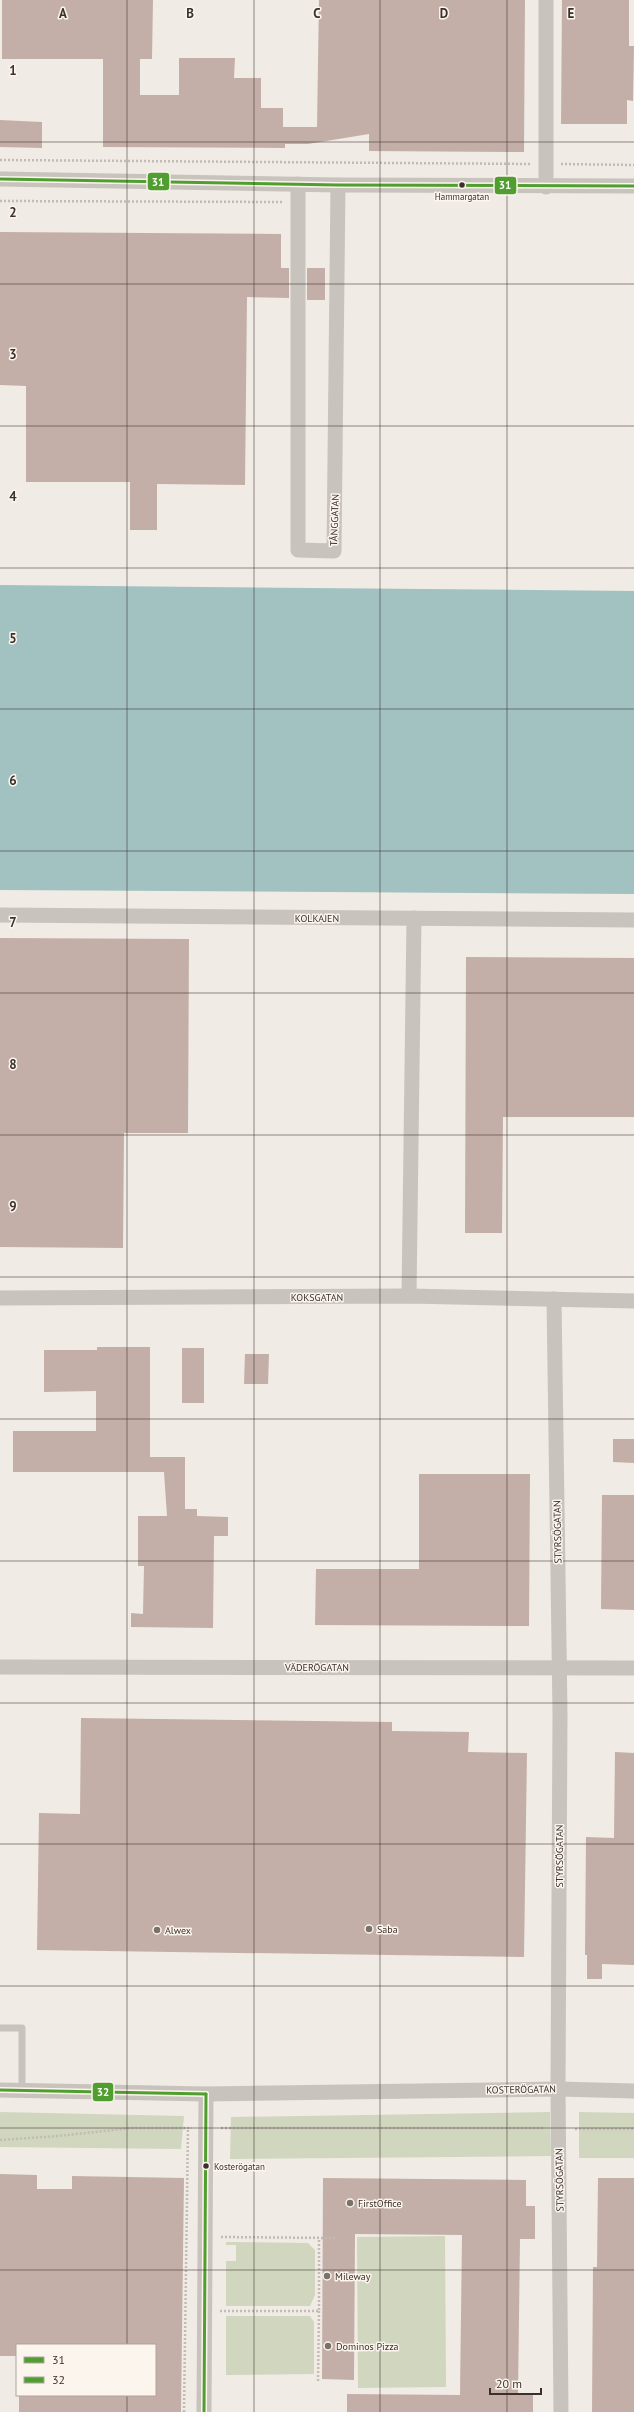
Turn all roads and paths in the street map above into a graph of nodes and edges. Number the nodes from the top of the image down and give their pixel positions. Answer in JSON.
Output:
{"nodes":[{"id":1,"x":546,"y":0,"type":"edge"},
{"id":2,"x":0,"y":160,"type":"edge"},
{"id":3,"x":546,"y":164,"type":"junction"},
{"id":4,"x":634,"y":164,"type":"edge"},
{"id":5,"x":0,"y":179,"type":"edge"},
{"id":6,"x":298,"y":184,"type":"junction"},
{"id":7,"x":338,"y":185,"type":"junction"},
{"id":8,"x":634,"y":186,"type":"edge"},
{"id":9,"x":546,"y":187,"type":"junction"},
{"id":10,"x":0,"y":915,"type":"edge"},
{"id":11,"x":414,"y":918,"type":"junction"},
{"id":12,"x":634,"y":920,"type":"edge"},
{"id":13,"x":409,"y":1296,"type":"junction"},
{"id":14,"x":0,"y":1298,"type":"edge"},
{"id":15,"x":554,"y":1300,"type":"junction"},
{"id":16,"x":634,"y":1301,"type":"edge"},
{"id":17,"x":0,"y":1667,"type":"edge"},
{"id":18,"x":559,"y":1667,"type":"junction"},
{"id":19,"x":634,"y":1668,"type":"edge"},
{"id":20,"x":0,"y":2028,"type":"edge"},
{"id":21,"x":558,"y":2089,"type":"junction"},
{"id":22,"x":0,"y":2090,"type":"edge"},
{"id":23,"x":22,"y":2091,"type":"junction"},
{"id":24,"x":634,"y":2091,"type":"edge"},
{"id":25,"x":206,"y":2094,"type":"junction"},
{"id":26,"x":206,"y":2127,"type":"junction"},
{"id":27,"x":188,"y":2128,"type":"junction"},
{"id":28,"x":558,"y":2128,"type":"junction"},
{"id":29,"x":634,"y":2130,"type":"edge"},
{"id":30,"x":0,"y":2140,"type":"edge"},
{"id":31,"x":220,"y":2237,"type":"dead end"},
{"id":32,"x":319,"y":2238,"type":"junction"},
{"id":33,"x":335,"y":2238,"type":"dead end"},
{"id":34,"x":220,"y":2311,"type":"dead end"},
{"id":35,"x":319,"y":2311,"type":"junction"},
{"id":36,"x":318,"y":2381,"type":"dead end"},
{"id":37,"x":184,"y":2412,"type":"edge"},
{"id":38,"x":204,"y":2412,"type":"edge"},
{"id":39,"x":561,"y":2412,"type":"edge"}],
"edges":[{"from":1,"to":3,"type":"street"},
{"from":2,"to":3,"type":"path"},
{"from":3,"to":4,"type":"path"},
{"from":3,"to":9,"type":"street"},
{"from":5,"to":6,"type":"street"},
{"from":6,"to":7,"type":"street"},
{"from":6,"to":7,"type":"street","name":"TÅNGGATAN"},
{"from":7,"to":9,"type":"street"},
{"from":8,"to":9,"type":"street"},
{"from":10,"to":11,"type":"street","name":"KOLKAJEN"},
{"from":11,"to":12,"type":"street","name":"KOLKAJEN"},
{"from":11,"to":13,"type":"street"},
{"from":13,"to":14,"type":"street","name":"KOKSGATAN"},
{"from":13,"to":15,"type":"street","name":"KOKSGATAN"},
{"from":15,"to":16,"type":"street","name":"KOKSGATAN"},
{"from":15,"to":18,"type":"street","name":"STYRSÖGATAN"},
{"from":17,"to":18,"type":"street","name":"VÄDERÖGATAN"},
{"from":18,"to":19,"type":"street","name":"VÄDERÖGATAN"},
{"from":18,"to":21,"type":"street","name":"STYRSÖGATAN"},
{"from":20,"to":23,"type":"lane"},
{"from":21,"to":24,"type":"street","name":"KOSTERÖGATAN"},
{"from":21,"to":25,"type":"street","name":"KOSTERÖGATAN"},
{"from":21,"to":28,"type":"street","name":"STYRSÖGATAN"},
{"from":22,"to":23,"type":"street","name":"KOSTERÖGATAN"},
{"from":23,"to":25,"type":"street","name":"KOSTERÖGATAN"},
{"from":25,"to":26,"type":"street"},
{"from":26,"to":27,"type":"path"},
{"from":26,"to":28,"type":"path"},
{"from":26,"to":38,"type":"street"},
{"from":27,"to":30,"type":"path"},
{"from":27,"to":37,"type":"path"},
{"from":28,"to":29,"type":"path"},
{"from":28,"to":39,"type":"street","name":"STYRSÖGATAN"},
{"from":31,"to":32,"type":"path"},
{"from":32,"to":33,"type":"path"},
{"from":32,"to":35,"type":"path"},
{"from":34,"to":35,"type":"path"},
{"from":35,"to":36,"type":"path"}]}
